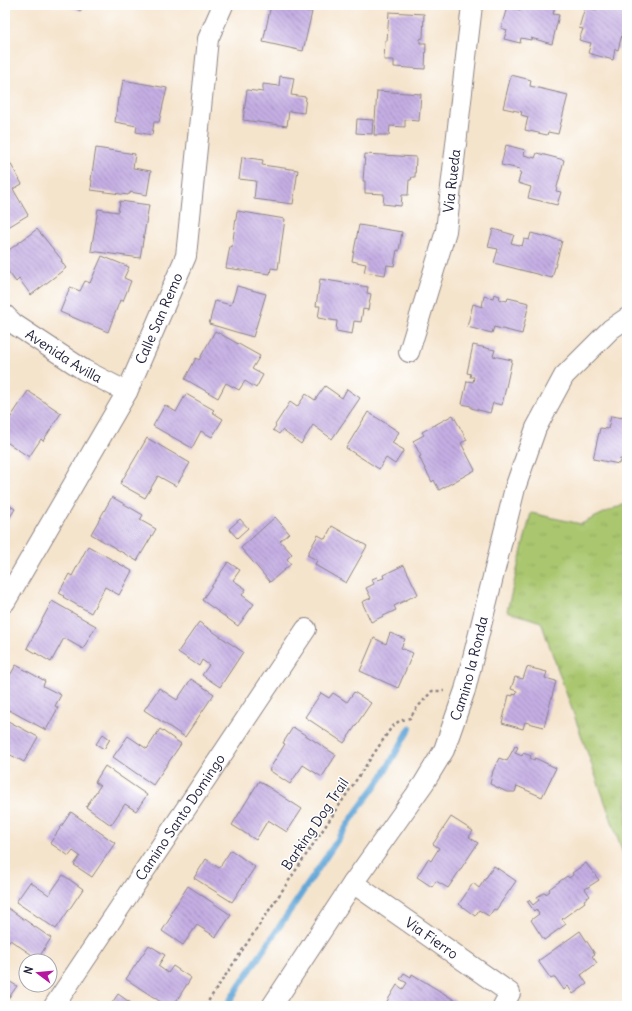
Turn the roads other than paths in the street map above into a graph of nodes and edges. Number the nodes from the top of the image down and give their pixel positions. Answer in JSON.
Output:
{"nodes":[{"id":1,"x":223,"y":5,"type":"edge"},
{"id":2,"x":472,"y":5,"type":"edge"},
{"id":3,"x":5,"y":315,"type":"edge"},
{"id":4,"x":627,"y":318,"type":"edge"},
{"id":5,"x":409,"y":352,"type":"dead end"},
{"id":6,"x":127,"y":392,"type":"junction"},
{"id":7,"x":5,"y":602,"type":"edge"},
{"id":8,"x":306,"y":629,"type":"dead end"},
{"id":9,"x":353,"y":883,"type":"junction"},
{"id":10,"x":507,"y":999,"type":"edge"},
{"id":11,"x":54,"y":1006,"type":"edge"},
{"id":12,"x":272,"y":1006,"type":"edge"}],
"edges":[{"from":1,"to":6,"type":"street","name":"Calle San Remo"},
{"from":2,"to":5,"type":"street","name":"Via Rueda"},
{"from":3,"to":6,"type":"street","name":"Avenida Avilla"},
{"from":4,"to":9,"type":"street","name":"Camino la Ronda"},
{"from":6,"to":7,"type":"street","name":"Calle San Remo"},
{"from":8,"to":11,"type":"street","name":"Camino Santo Domingo"},
{"from":9,"to":10,"type":"street","name":"Via Fierro"},
{"from":9,"to":12,"type":"street","name":"Camino la Ronda"}]}
